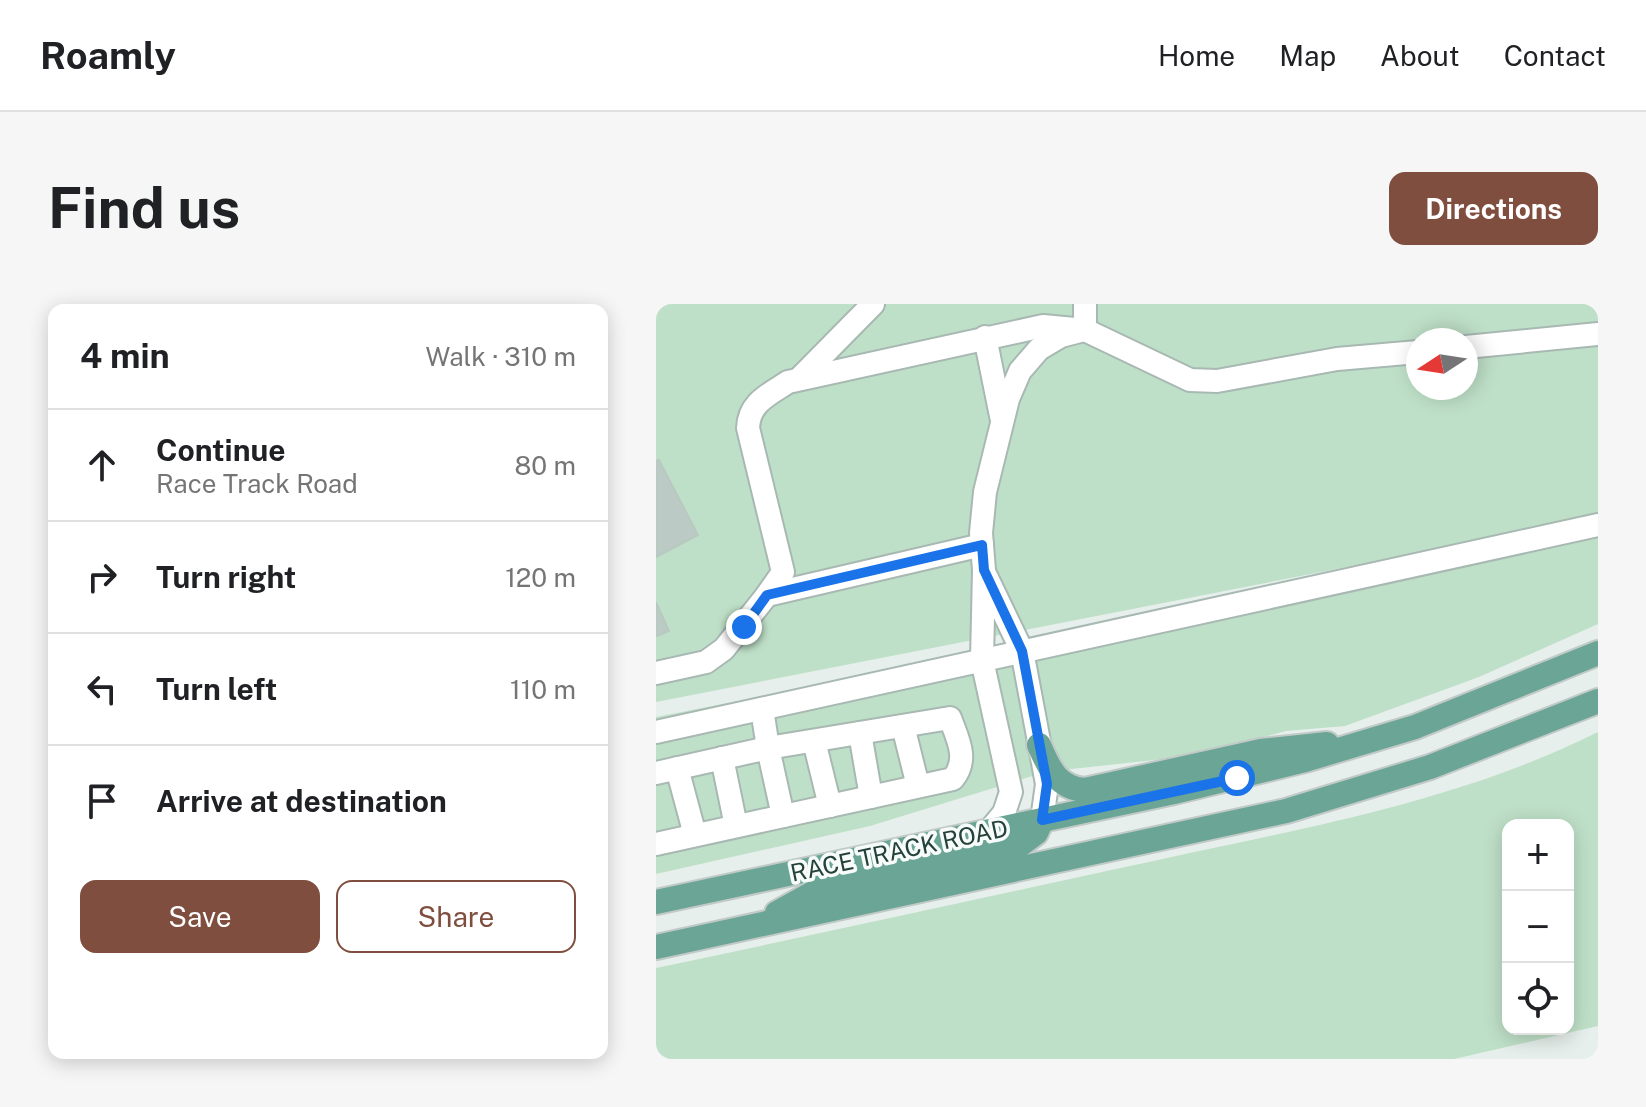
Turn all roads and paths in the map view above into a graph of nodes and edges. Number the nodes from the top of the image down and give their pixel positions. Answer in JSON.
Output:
{"nodes":[{"id":1,"x":873,"y":304,"type":"edge"},
{"id":2,"x":1085,"y":304,"type":"edge"},
{"id":3,"x":1085,"y":330,"type":"junction"},
{"id":4,"x":1598,"y":334,"type":"edge"},
{"id":5,"x":985,"y":337,"type":"junction"},
{"id":6,"x":1478,"y":346,"type":"edge"},
{"id":7,"x":1406,"y":353,"type":"edge"},
{"id":8,"x":800,"y":378,"type":"junction"},
{"id":9,"x":1002,"y":421,"type":"junction"},
{"id":10,"x":1598,"y":525,"type":"edge"},
{"id":11,"x":982,"y":545,"type":"junction"},
{"id":12,"x":984,"y":570,"type":"junction"},
{"id":13,"x":767,"y":595,"type":"junction"},
{"id":14,"x":1022,"y":651,"type":"junction"},
{"id":15,"x":1598,"y":653,"type":"edge"},
{"id":16,"x":982,"y":660,"type":"junction"},
{"id":17,"x":656,"y":673,"type":"edge"},
{"id":18,"x":1598,"y":701,"type":"edge"},
{"id":19,"x":762,"y":709,"type":"junction"},
{"id":20,"x":903,"y":726,"type":"junction"},
{"id":21,"x":656,"y":732,"type":"edge"},
{"id":22,"x":860,"y":733,"type":"junction"},
{"id":23,"x":814,"y":741,"type":"junction"},
{"id":24,"x":1039,"y":745,"type":"junction"},
{"id":25,"x":1358,"y":745,"type":"junction"},
{"id":26,"x":768,"y":748,"type":"junction"},
{"id":27,"x":722,"y":758,"type":"junction"},
{"id":28,"x":667,"y":770,"type":"edge"},
{"id":29,"x":918,"y":786,"type":"junction"},
{"id":30,"x":871,"y":797,"type":"junction"},
{"id":31,"x":830,"y":806,"type":"junction"},
{"id":32,"x":783,"y":816,"type":"junction"},
{"id":33,"x":1042,"y":820,"type":"junction"},
{"id":34,"x":736,"y":826,"type":"junction"},
{"id":35,"x":989,"y":831,"type":"junction"},
{"id":36,"x":695,"y":835,"type":"junction"},
{"id":37,"x":656,"y":844,"type":"edge"},
{"id":38,"x":656,"y":902,"type":"edge"},
{"id":39,"x":758,"y":924,"type":"junction"},
{"id":40,"x":656,"y":947,"type":"edge"}],
"edges":[{"from":1,"to":8,"type":"lane"},
{"from":2,"to":3,"type":"lane"},
{"from":3,"to":5,"type":"lane"},
{"from":3,"to":7,"type":"lane"},
{"from":3,"to":9,"type":"lane"},
{"from":4,"to":6,"type":"lane"},
{"from":5,"to":8,"type":"lane"},
{"from":5,"to":9,"type":"lane"},
{"from":8,"to":13,"type":"lane"},
{"from":9,"to":11,"type":"lane"},
{"from":10,"to":14,"type":"lane"},
{"from":11,"to":12,"type":"lane"},
{"from":11,"to":13,"type":"lane"},
{"from":12,"to":14,"type":"lane"},
{"from":12,"to":16,"type":"lane"},
{"from":13,"to":17,"type":"lane"},
{"from":14,"to":16,"type":"lane"},
{"from":14,"to":24,"type":"lane"},
{"from":15,"to":25,"type":"main road","name":"RACE TRACK ROAD"},
{"from":16,"to":19,"type":"lane"},
{"from":16,"to":35,"type":"lane"},
{"from":18,"to":39,"type":"main road","name":"RACE TRACK ROAD"},
{"from":19,"to":21,"type":"lane"},
{"from":19,"to":26,"type":"lane"},
{"from":20,"to":22,"type":"lane"},
{"from":20,"to":29,"type":"lane"},
{"from":20,"to":29,"type":"lane"},
{"from":22,"to":23,"type":"lane"},
{"from":22,"to":30,"type":"lane"},
{"from":23,"to":26,"type":"lane"},
{"from":23,"to":31,"type":"lane"},
{"from":24,"to":25,"type":"main road"},
{"from":24,"to":33,"type":"lane"},
{"from":25,"to":33,"type":"main road","name":"RACE TRACK ROAD"},
{"from":26,"to":27,"type":"lane"},
{"from":26,"to":32,"type":"lane"},
{"from":27,"to":28,"type":"lane"},
{"from":27,"to":34,"type":"lane"},
{"from":28,"to":36,"type":"lane"},
{"from":29,"to":30,"type":"lane"},
{"from":30,"to":31,"type":"lane"},
{"from":31,"to":32,"type":"lane"},
{"from":32,"to":34,"type":"lane"},
{"from":33,"to":35,"type":"main road","name":"RACE TRACK ROAD"},
{"from":33,"to":39,"type":"main road"},
{"from":34,"to":36,"type":"lane"},
{"from":35,"to":38,"type":"main road","name":"RACE TRACK ROAD"},
{"from":36,"to":37,"type":"lane"},
{"from":39,"to":40,"type":"main road","name":"RACE TRACK ROAD"}]}
